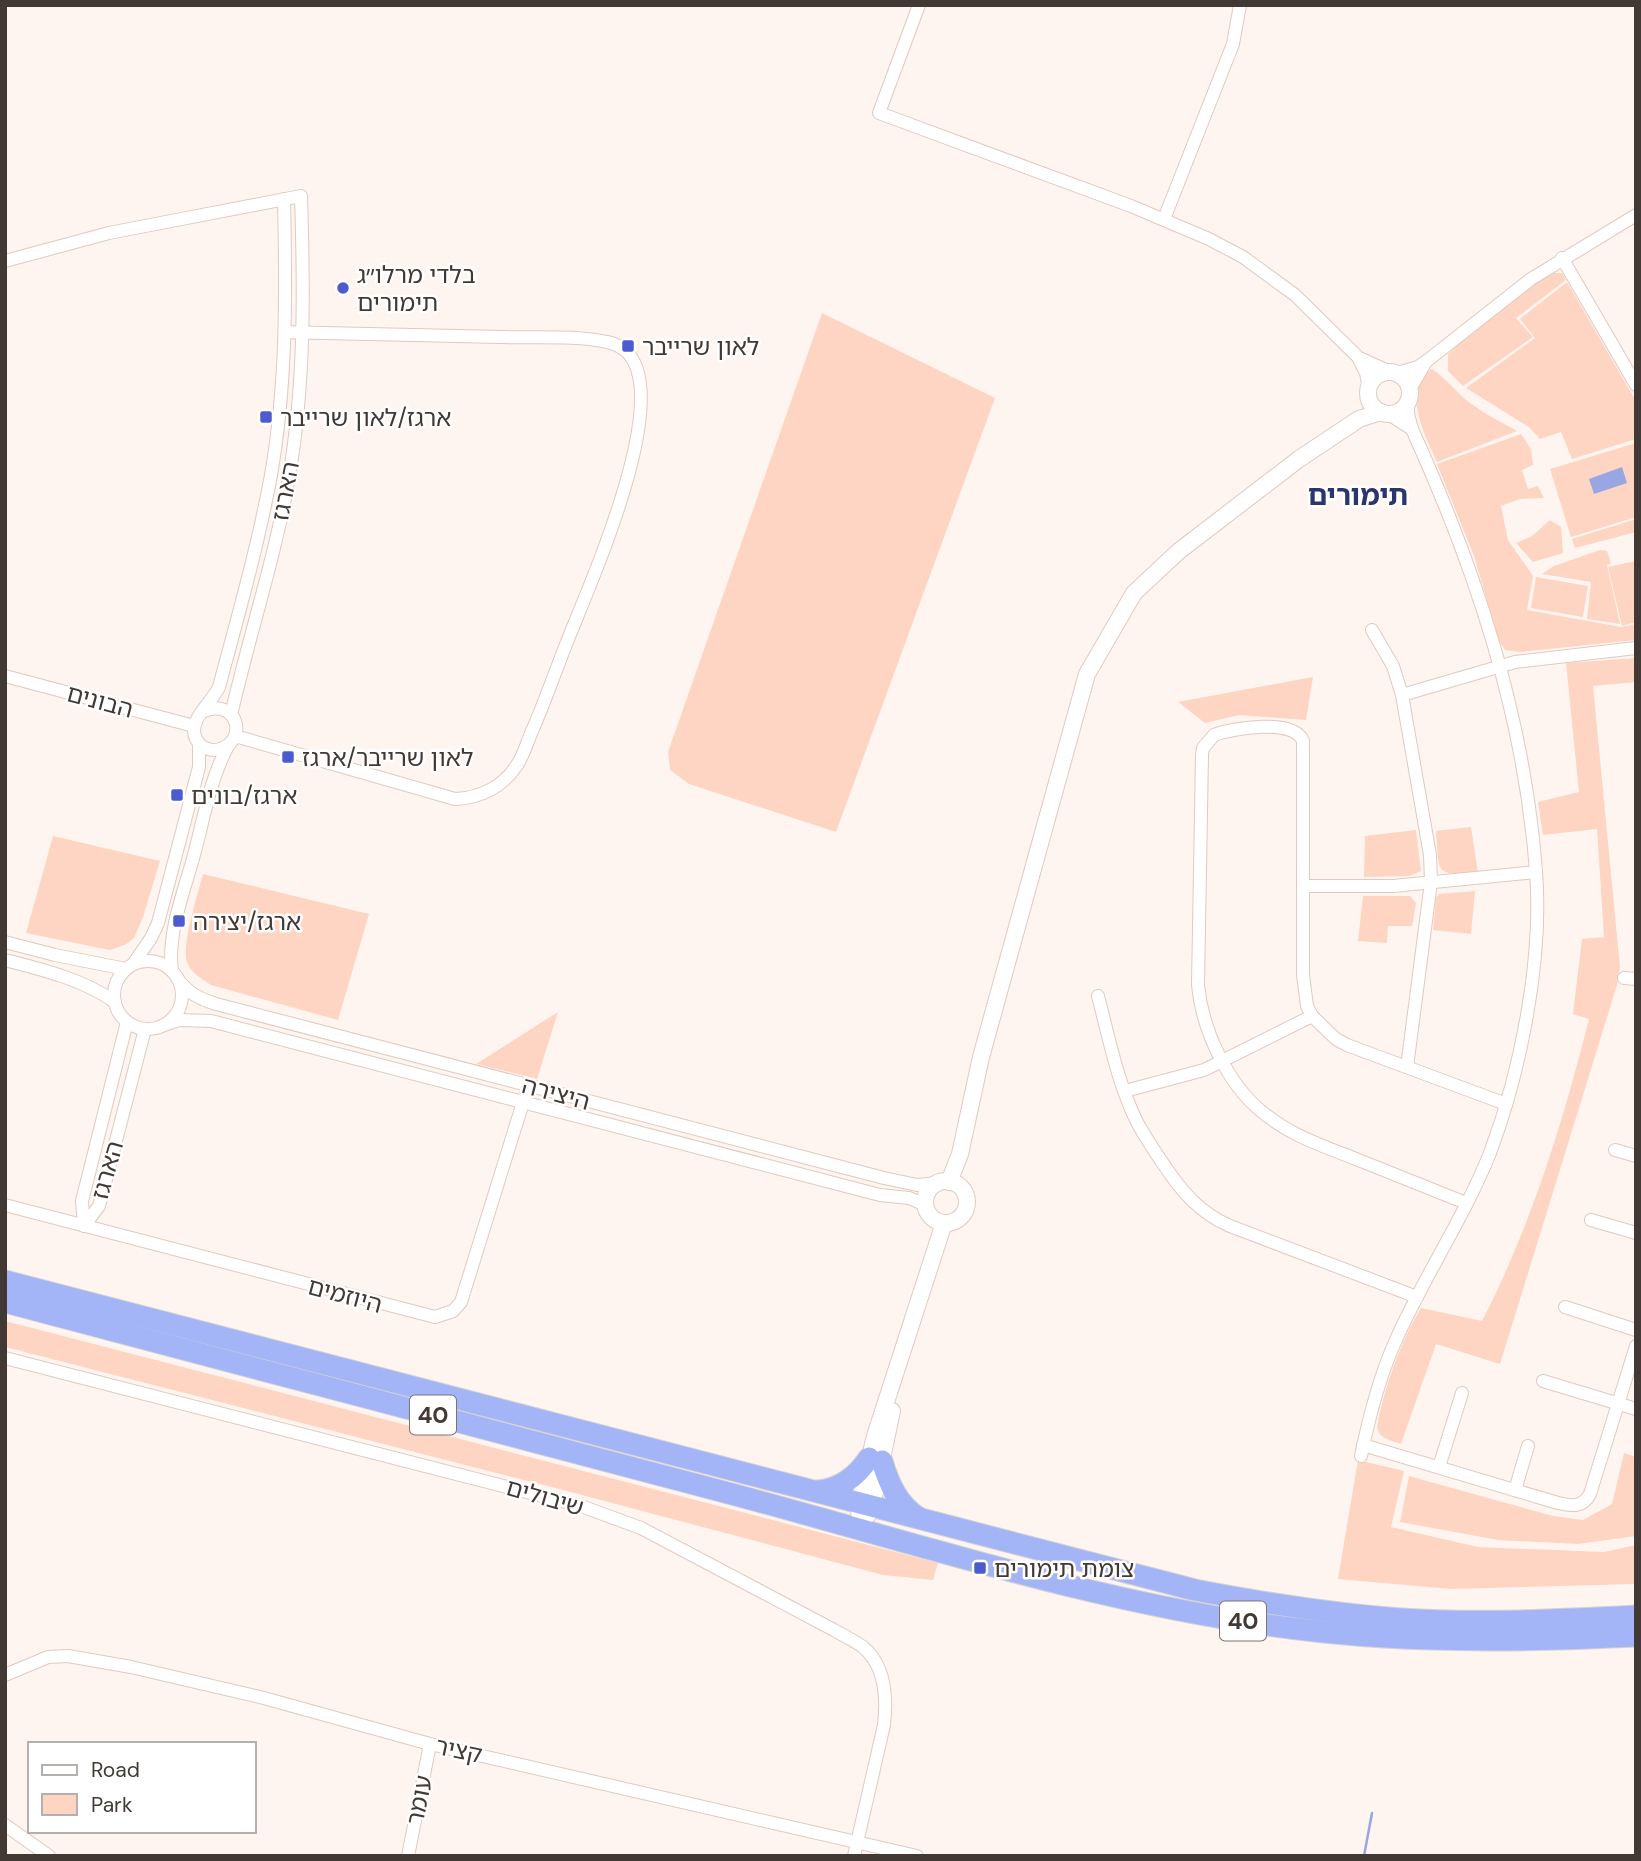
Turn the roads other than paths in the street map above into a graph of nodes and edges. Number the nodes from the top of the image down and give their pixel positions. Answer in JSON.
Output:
{"nodes":[{"id":1,"x":919,"y":5,"type":"edge"},
{"id":2,"x":1240,"y":5,"type":"edge"},
{"id":3,"x":284,"y":199,"type":"junction"},
{"id":4,"x":1636,"y":215,"type":"edge"},
{"id":5,"x":1164,"y":219,"type":"junction"},
{"id":6,"x":1562,"y":258,"type":"junction"},
{"id":7,"x":5,"y":261,"type":"edge"},
{"id":8,"x":285,"y":332,"type":"junction"},
{"id":9,"x":302,"y":332,"type":"junction"},
{"id":10,"x":1359,"y":358,"type":"junction"},
{"id":11,"x":1429,"y":360,"type":"junction"},
{"id":12,"x":1393,"y":373,"type":"junction"},
{"id":13,"x":1636,"y":385,"type":"edge"},
{"id":14,"x":1368,"y":391,"type":"junction"},
{"id":15,"x":1408,"y":396,"type":"junction"},
{"id":16,"x":1384,"y":412,"type":"junction"},
{"id":17,"x":1351,"y":424,"type":"junction"},
{"id":18,"x":1412,"y":429,"type":"junction"},
{"id":19,"x":1372,"y":630,"type":"dead end"},
{"id":20,"x":1636,"y":648,"type":"edge"},
{"id":21,"x":1500,"y":666,"type":"junction"},
{"id":22,"x":5,"y":676,"type":"edge"},
{"id":23,"x":1402,"y":695,"type":"junction"},
{"id":24,"x":202,"y":712,"type":"junction"},
{"id":25,"x":231,"y":715,"type":"junction"},
{"id":26,"x":194,"y":726,"type":"junction"},
{"id":27,"x":231,"y":741,"type":"junction"},
{"id":28,"x":199,"y":743,"type":"junction"},
{"id":29,"x":1536,"y":872,"type":"junction"},
{"id":30,"x":1431,"y":882,"type":"junction"},
{"id":31,"x":1304,"y":886,"type":"junction"},
{"id":32,"x":5,"y":942,"type":"edge"},
{"id":33,"x":5,"y":960,"type":"edge"},
{"id":34,"x":130,"y":966,"type":"junction"},
{"id":35,"x":176,"y":976,"type":"junction"},
{"id":36,"x":1098,"y":996,"type":"dead end"},
{"id":37,"x":115,"y":1002,"type":"junction"},
{"id":38,"x":1312,"y":1016,"type":"junction"},
{"id":39,"x":127,"y":1022,"type":"junction"},
{"id":40,"x":164,"y":1025,"type":"junction"},
{"id":41,"x":145,"y":1029,"type":"junction"},
{"id":42,"x":1223,"y":1061,"type":"junction"},
{"id":43,"x":1408,"y":1067,"type":"junction"},
{"id":44,"x":528,"y":1085,"type":"junction"},
{"id":45,"x":1125,"y":1091,"type":"junction"},
{"id":46,"x":523,"y":1102,"type":"junction"},
{"id":47,"x":1506,"y":1104,"type":"junction"},
{"id":48,"x":1615,"y":1150,"type":"dead end"},
{"id":49,"x":1636,"y":1156,"type":"edge"},
{"id":50,"x":949,"y":1184,"type":"junction"},
{"id":51,"x":1466,"y":1203,"type":"junction"},
{"id":52,"x":5,"y":1205,"type":"edge"},
{"id":53,"x":926,"y":1205,"type":"junction"},
{"id":54,"x":1591,"y":1220,"type":"dead end"},
{"id":55,"x":944,"y":1223,"type":"junction"},
{"id":56,"x":84,"y":1226,"type":"junction"},
{"id":57,"x":1636,"y":1233,"type":"edge"},
{"id":58,"x":5,"y":1281,"type":"edge"},
{"id":59,"x":1418,"y":1297,"type":"junction"},
{"id":60,"x":5,"y":1302,"type":"edge"},
{"id":61,"x":1565,"y":1307,"type":"dead end"},
{"id":62,"x":1636,"y":1330,"type":"edge"},
{"id":63,"x":1636,"y":1346,"type":"edge"},
{"id":64,"x":5,"y":1358,"type":"edge"},
{"id":65,"x":1542,"y":1381,"type":"dead end"},
{"id":66,"x":1462,"y":1393,"type":"dead end"},
{"id":67,"x":1618,"y":1404,"type":"junction"},
{"id":68,"x":1636,"y":1409,"type":"edge"},
{"id":69,"x":1528,"y":1446,"type":"dead end"},
{"id":70,"x":876,"y":1460,"type":"junction"},
{"id":71,"x":1438,"y":1467,"type":"junction"},
{"id":72,"x":1515,"y":1490,"type":"junction"},
{"id":73,"x":812,"y":1491,"type":"junction"},
{"id":74,"x":866,"y":1505,"type":"junction"},
{"id":75,"x":921,"y":1519,"type":"junction"},
{"id":76,"x":860,"y":1528,"type":"junction"},
{"id":77,"x":1636,"y":1616,"type":"edge"},
{"id":78,"x":1636,"y":1636,"type":"edge"},
{"id":79,"x":5,"y":1675,"type":"edge"},
{"id":80,"x":430,"y":1744,"type":"junction"},
{"id":81,"x":5,"y":1825,"type":"edge"},
{"id":82,"x":858,"y":1842,"type":"junction"},
{"id":83,"x":49,"y":1856,"type":"edge"},
{"id":84,"x":408,"y":1856,"type":"edge"},
{"id":85,"x":854,"y":1856,"type":"edge"},
{"id":86,"x":916,"y":1856,"type":"edge"}],
"edges":[{"from":1,"to":5,"type":"street"},
{"from":2,"to":5,"type":"street"},
{"from":3,"to":7,"type":"street","name":"הארגז"},
{"from":3,"to":8,"type":"street","name":"הארגז"},
{"from":3,"to":9,"type":"street","name":"הארגז"},
{"from":4,"to":6,"type":"street"},
{"from":5,"to":10,"type":"street"},
{"from":6,"to":11,"type":"street"},
{"from":6,"to":13,"type":"street"},
{"from":8,"to":9,"type":"street"},
{"from":8,"to":24,"type":"street","name":"הארגז"},
{"from":9,"to":25,"type":"street","name":"הארגז"},
{"from":9,"to":27,"type":"street"},
{"from":10,"to":12,"type":"street"},
{"from":10,"to":14,"type":"street"},
{"from":11,"to":12,"type":"street"},
{"from":11,"to":15,"type":"street"},
{"from":12,"to":14,"type":"street"},
{"from":12,"to":15,"type":"street"},
{"from":14,"to":16,"type":"street"},
{"from":14,"to":17,"type":"street"},
{"from":15,"to":16,"type":"street"},
{"from":15,"to":18,"type":"street"},
{"from":16,"to":17,"type":"street"},
{"from":16,"to":18,"type":"street"},
{"from":17,"to":50,"type":"street"},
{"from":18,"to":21,"type":"street"},
{"from":19,"to":23,"type":"street"},
{"from":20,"to":21,"type":"street"},
{"from":21,"to":23,"type":"street"},
{"from":21,"to":29,"type":"street"},
{"from":22,"to":26,"type":"street","name":"הבונים"},
{"from":23,"to":30,"type":"street"},
{"from":24,"to":25,"type":"street"},
{"from":24,"to":26,"type":"street"},
{"from":25,"to":27,"type":"street"},
{"from":26,"to":28,"type":"street"},
{"from":27,"to":28,"type":"street"},
{"from":27,"to":35,"type":"street"},
{"from":28,"to":34,"type":"street"},
{"from":29,"to":30,"type":"street"},
{"from":29,"to":47,"type":"street"},
{"from":30,"to":31,"type":"street"},
{"from":30,"to":43,"type":"street"},
{"from":31,"to":38,"type":"street"},
{"from":31,"to":42,"type":"street"},
{"from":32,"to":34,"type":"street"},
{"from":33,"to":37,"type":"street"},
{"from":34,"to":35,"type":"street"},
{"from":34,"to":37,"type":"street"},
{"from":35,"to":40,"type":"street"},
{"from":35,"to":44,"type":"street","name":"היצירה"},
{"from":36,"to":45,"type":"street"},
{"from":37,"to":39,"type":"street"},
{"from":38,"to":42,"type":"street"},
{"from":38,"to":43,"type":"street"},
{"from":39,"to":41,"type":"street"},
{"from":39,"to":56,"type":"street","name":"הארגז"},
{"from":40,"to":41,"type":"street"},
{"from":40,"to":46,"type":"street","name":"היצירה"},
{"from":41,"to":56,"type":"street","name":"הארגז"},
{"from":42,"to":45,"type":"street"},
{"from":42,"to":51,"type":"street"},
{"from":43,"to":47,"type":"street"},
{"from":44,"to":46,"type":"street","name":"היוזמים"},
{"from":44,"to":50,"type":"street","name":"היצירה"},
{"from":45,"to":59,"type":"street"},
{"from":46,"to":53,"type":"street","name":"היצירה"},
{"from":46,"to":56,"type":"street","name":"היוזמים"},
{"from":47,"to":51,"type":"street"},
{"from":48,"to":49,"type":"street"},
{"from":50,"to":53,"type":"street"},
{"from":50,"to":55,"type":"street"},
{"from":51,"to":59,"type":"street"},
{"from":52,"to":56,"type":"street","name":"היוזמים"},
{"from":53,"to":55,"type":"street"},
{"from":54,"to":57,"type":"street"},
{"from":55,"to":70,"type":"street"},
{"from":58,"to":73,"type":"highway","number":"40"},
{"from":59,"to":71,"type":"street"},
{"from":60,"to":76,"type":"highway","number":"40"},
{"from":61,"to":62,"type":"street"},
{"from":63,"to":67,"type":"street"},
{"from":64,"to":82,"type":"street","name":"שיבולים"},
{"from":65,"to":67,"type":"street"},
{"from":66,"to":71,"type":"street"},
{"from":67,"to":68,"type":"street"},
{"from":67,"to":72,"type":"street"},
{"from":69,"to":72,"type":"street"},
{"from":70,"to":73,"type":"highway"},
{"from":70,"to":74,"type":"street"},
{"from":70,"to":75,"type":"highway"},
{"from":71,"to":72,"type":"street"},
{"from":73,"to":74,"type":"highway","number":"40"},
{"from":74,"to":75,"type":"highway","number":"40"},
{"from":74,"to":76,"type":"street"},
{"from":75,"to":77,"type":"highway","number":"40"},
{"from":76,"to":78,"type":"highway","number":"40"},
{"from":79,"to":80,"type":"street","name":"קציר"},
{"from":80,"to":82,"type":"street","name":"קציר"},
{"from":80,"to":84,"type":"street","name":"עומר"},
{"from":81,"to":83,"type":"street"},
{"from":82,"to":85,"type":"street","name":"שיבולים"},
{"from":82,"to":86,"type":"street","name":"קציר"}]}
